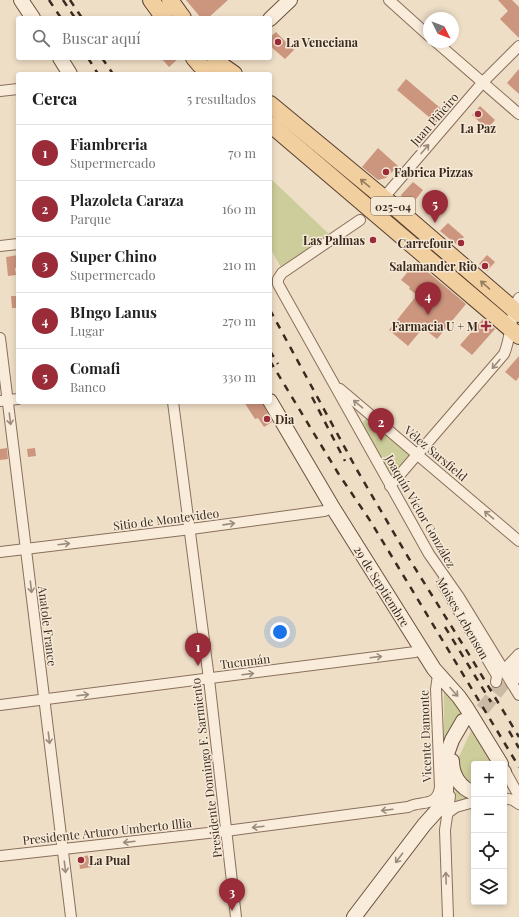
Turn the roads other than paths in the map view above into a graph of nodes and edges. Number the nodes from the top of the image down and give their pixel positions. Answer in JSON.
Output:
{"nodes":[{"id":1,"x":21,"y":0,"type":"edge"},
{"id":2,"x":151,"y":0,"type":"edge"},
{"id":3,"x":170,"y":0,"type":"edge"},
{"id":4,"x":290,"y":0,"type":"edge"},
{"id":5,"x":389,"y":0,"type":"edge"},
{"id":6,"x":32,"y":16,"type":"edge"},
{"id":7,"x":163,"y":16,"type":"edge"},
{"id":8,"x":182,"y":16,"type":"edge"},
{"id":9,"x":272,"y":17,"type":"edge"},
{"id":10,"x":423,"y":31,"type":"edge"},
{"id":11,"x":519,"y":46,"type":"edge"},
{"id":12,"x":443,"y":48,"type":"edge"},
{"id":13,"x":61,"y":60,"type":"edge"},
{"id":14,"x":196,"y":60,"type":"edge"},
{"id":15,"x":218,"y":68,"type":"edge"},
{"id":16,"x":69,"y":72,"type":"edge"},
{"id":17,"x":482,"y":82,"type":"junction"},
{"id":18,"x":16,"y":89,"type":"edge"},
{"id":19,"x":0,"y":91,"type":"edge"},
{"id":20,"x":272,"y":106,"type":"edge"},
{"id":21,"x":519,"y":114,"type":"edge"},
{"id":22,"x":272,"y":126,"type":"edge"},
{"id":23,"x":383,"y":198,"type":"junction"},
{"id":24,"x":366,"y":215,"type":"junction"},
{"id":25,"x":16,"y":244,"type":"edge"},
{"id":26,"x":0,"y":246,"type":"edge"},
{"id":27,"x":282,"y":273,"type":"joint"},
{"id":28,"x":518,"y":308,"type":"edge"},
{"id":29,"x":515,"y":332,"type":"edge"},
{"id":30,"x":0,"y":338,"type":"edge"},
{"id":31,"x":335,"y":385,"type":"junction"},
{"id":32,"x":16,"y":399,"type":"edge"},
{"id":33,"x":4,"y":401,"type":"edge"},
{"id":34,"x":173,"y":404,"type":"edge"},
{"id":35,"x":272,"y":404,"type":"edge"},
{"id":36,"x":417,"y":454,"type":"junction"},
{"id":37,"x":390,"y":486,"type":"junction"},
{"id":38,"x":333,"y":508,"type":"junction"},
{"id":39,"x":191,"y":529,"type":"junction"},
{"id":40,"x":519,"y":541,"type":"edge"},
{"id":41,"x":26,"y":549,"type":"junction"},
{"id":42,"x":0,"y":552,"type":"edge"},
{"id":43,"x":429,"y":554,"type":"junction"},
{"id":44,"x":422,"y":650,"type":"junction"},
{"id":45,"x":519,"y":654,"type":"edge"},
{"id":46,"x":514,"y":669,"type":"edge"},
{"id":47,"x":438,"y":675,"type":"junction"},
{"id":48,"x":209,"y":679,"type":"junction"},
{"id":49,"x":496,"y":682,"type":"dead end"},
{"id":50,"x":512,"y":683,"type":"junction"},
{"id":51,"x":519,"y":695,"type":"edge"},
{"id":52,"x":44,"y":700,"type":"junction"},
{"id":53,"x":0,"y":705,"type":"edge"},
{"id":54,"x":499,"y":761,"type":"edge"},
{"id":55,"x":452,"y":769,"type":"junction"},
{"id":56,"x":507,"y":774,"type":"edge"},
{"id":57,"x":471,"y":791,"type":"edge"},
{"id":58,"x":519,"y":796,"type":"edge"},
{"id":59,"x":507,"y":798,"type":"edge"},
{"id":60,"x":471,"y":803,"type":"edge"},
{"id":61,"x":519,"y":804,"type":"edge"},
{"id":62,"x":441,"y":805,"type":"junction"},
{"id":63,"x":424,"y":825,"type":"junction"},
{"id":64,"x":444,"y":830,"type":"junction"},
{"id":65,"x":226,"y":831,"type":"junction"},
{"id":66,"x":62,"y":849,"type":"junction"},
{"id":67,"x":0,"y":856,"type":"edge"},
{"id":68,"x":71,"y":917,"type":"edge"},
{"id":69,"x":236,"y":917,"type":"edge"},
{"id":70,"x":354,"y":917,"type":"edge"},
{"id":71,"x":448,"y":917,"type":"edge"}],
"edges":[{"from":1,"to":6,"type":"street"},
{"from":2,"to":7,"type":"main road"},
{"from":3,"to":8,"type":"main road"},
{"from":4,"to":9,"type":"street"},
{"from":5,"to":10,"type":"street"},
{"from":11,"to":17,"type":"street","name":"Juan Piñeiro"},
{"from":12,"to":17,"type":"street"},
{"from":13,"to":16,"type":"street"},
{"from":14,"to":15,"type":"main road"},
{"from":17,"to":21,"type":"street"},
{"from":23,"to":17,"type":"street","name":"Juan Piñeiro","one_way":true},
{"from":18,"to":19,"type":"street"},
{"from":23,"to":20,"type":"main road","number":"025-04","one_way":true},
{"from":22,"to":24,"type":"main road","number":"025-04"},
{"from":23,"to":24,"type":"street","name":"Juan Piñeiro"},
{"from":28,"to":23,"type":"main road","number":"025-04","one_way":true},
{"from":24,"to":27,"type":"street","name":"Juan Piñeiro"},
{"from":24,"to":29,"type":"main road","number":"025-04"},
{"from":25,"to":26,"type":"street"},
{"from":27,"to":31,"type":"street","name":"Joaquín Víctor González"},
{"from":28,"to":29,"type":"street"},
{"from":29,"to":36,"type":"street","one_way":true},
{"from":30,"to":33,"type":"street","name":"Anatole France"},
{"from":36,"to":31,"type":"street","name":"Vélez Sarsfield","one_way":true},
{"from":31,"to":37,"type":"street","name":"Joaquín Víctor González"},
{"from":32,"to":33,"type":"street"},
{"from":33,"to":41,"type":"street","name":"Anatole France","one_way":true},
{"from":34,"to":39,"type":"street","name":"Presidente Domingo F. Sarmiento"},
{"from":35,"to":38,"type":"street","name":"29 de Septiembre"},
{"from":36,"to":37,"type":"street"},
{"from":40,"to":36,"type":"street","name":"Vélez Sarsfield","one_way":true},
{"from":37,"to":43,"type":"street","name":"Joaquín Víctor González"},
{"from":39,"to":38,"type":"street","name":"Sitio de Montevideo","one_way":true},
{"from":38,"to":44,"type":"street","name":"29 de Septiembre"},
{"from":41,"to":39,"type":"street","name":"Sitio de Montevideo","one_way":true},
{"from":39,"to":48,"type":"street","name":"Presidente Domingo F. Sarmiento"},
{"from":41,"to":42,"type":"street","name":"Sitio de Montevideo"},
{"from":41,"to":52,"type":"street","name":"Anatole France","one_way":true},
{"from":43,"to":46,"type":"street","name":"Joaquín Víctor González"},
{"from":43,"to":49,"type":"street","name":"Moises Lebenson"},
{"from":44,"to":47,"type":"street","name":"29 de Septiembre"},
{"from":48,"to":44,"type":"street","name":"Tucumán","one_way":true},
{"from":45,"to":46,"type":"street"},
{"from":46,"to":50,"type":"street","name":"Joaquín Víctor González"},
{"from":46,"to":50,"type":"street"},
{"from":47,"to":54,"type":"street","name":"29 de Septiembre","one_way":true},
{"from":47,"to":62,"type":"street","name":"Vicente Damonte"},
{"from":52,"to":48,"type":"street","name":"Tucumán","one_way":true},
{"from":48,"to":65,"type":"street","name":"Presidente Domingo F. Sarmiento"},
{"from":50,"to":51,"type":"street","name":"Joaquín Víctor González"},
{"from":52,"to":53,"type":"street","name":"Tucumán"},
{"from":52,"to":66,"type":"street","name":"Anatole France","one_way":true},
{"from":55,"to":57,"type":"street"},
{"from":55,"to":62,"type":"street","name":"Vicente Damonte"},
{"from":55,"to":62,"type":"street"},
{"from":56,"to":58,"type":"street"},
{"from":59,"to":61,"type":"street"},
{"from":60,"to":62,"type":"street","name":"Presidente Arturo Umberto Illia"},
{"from":62,"to":63,"type":"street"},
{"from":62,"to":64,"type":"street","name":"Vicente Damonte"},
{"from":62,"to":65,"type":"street","name":"Presidente Arturo Umberto Illia","one_way":true},
{"from":63,"to":64,"type":"street"},
{"from":63,"to":70,"type":"street","one_way":true},
{"from":71,"to":64,"type":"street","name":"Vicente Damonte","one_way":true},
{"from":65,"to":66,"type":"street","name":"Presidente Arturo Umberto Illia","one_way":true},
{"from":65,"to":69,"type":"street","name":"Presidente Domingo F. Sarmiento"},
{"from":66,"to":67,"type":"street","name":"Presidente Arturo Umberto Illia"},
{"from":66,"to":68,"type":"street","name":"Anatole France","one_way":true}]}
